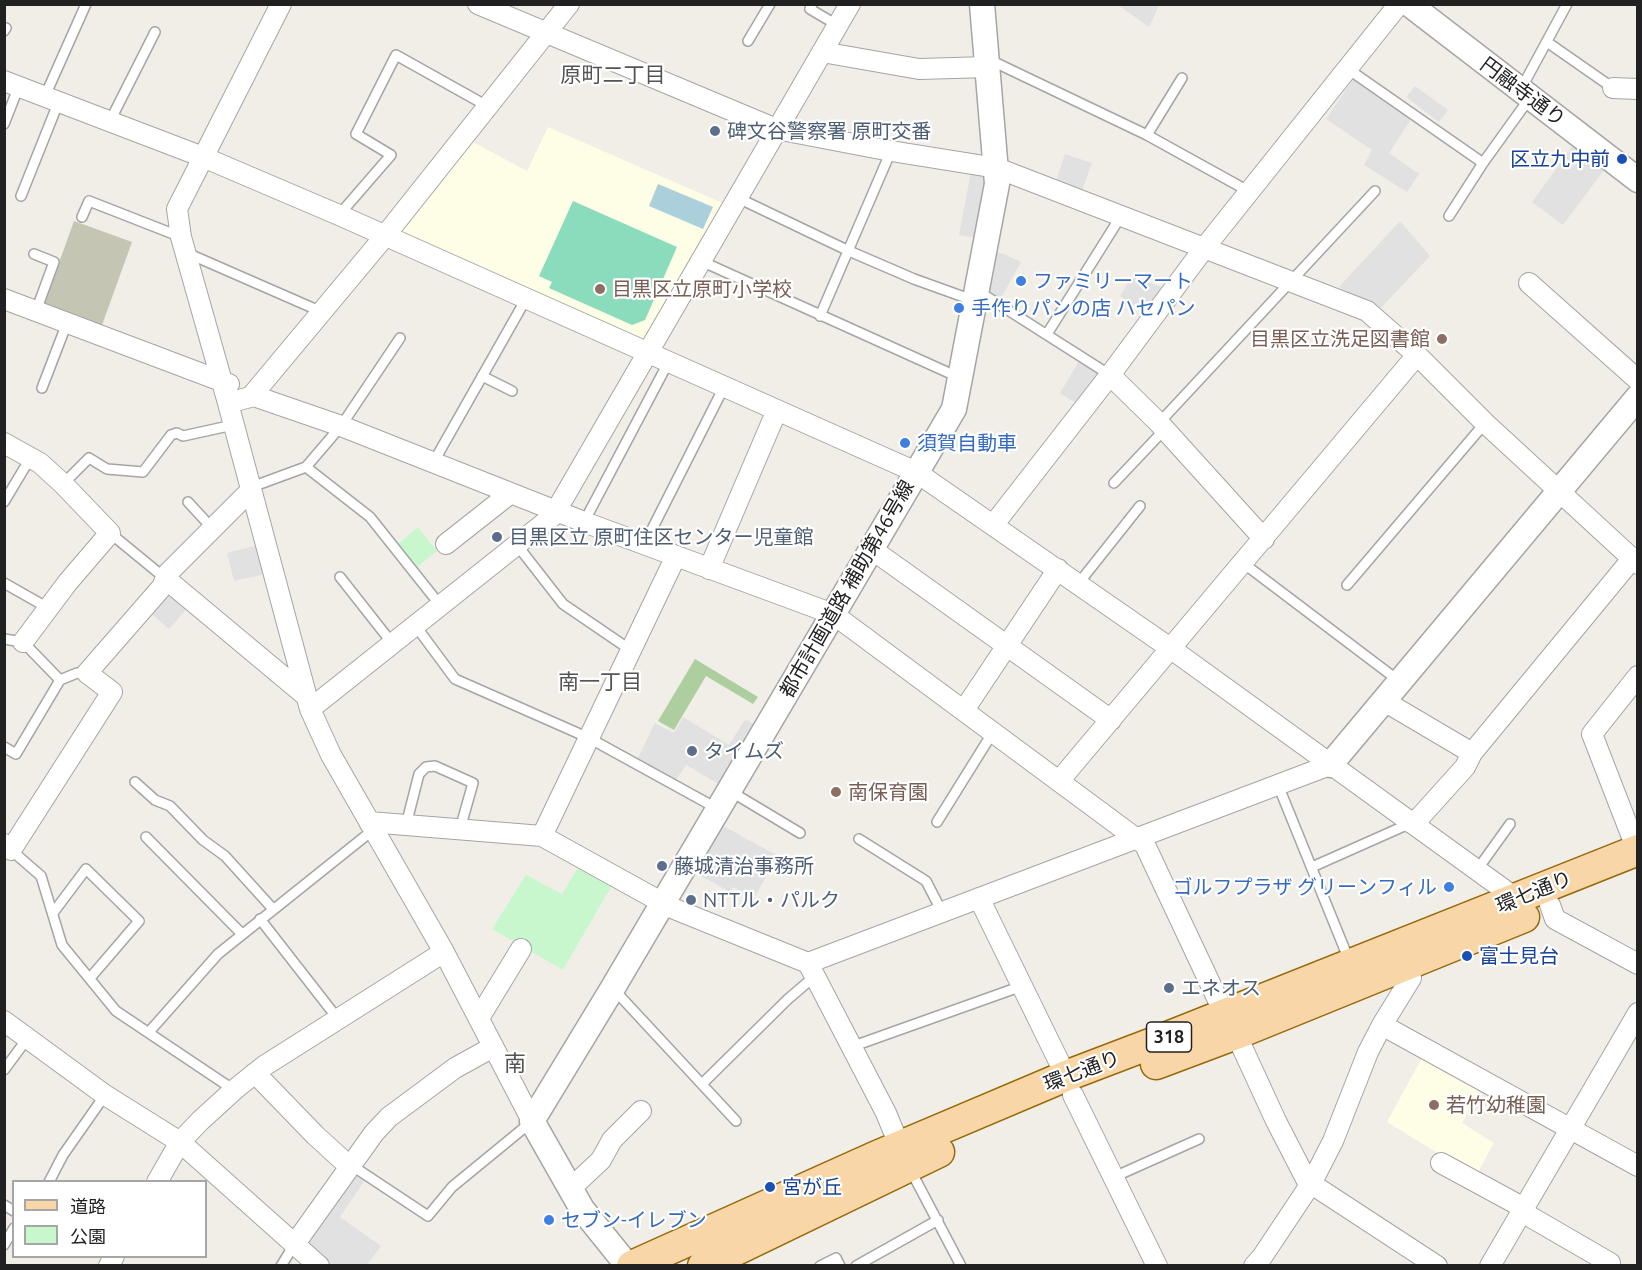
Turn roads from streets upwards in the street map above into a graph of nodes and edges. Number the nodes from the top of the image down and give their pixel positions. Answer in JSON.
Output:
{"nodes":[{"id":1,"x":281,"y":4,"type":"edge"},
{"id":2,"x":478,"y":4,"type":"edge"},
{"id":3,"x":569,"y":4,"type":"edge"},
{"id":4,"x":850,"y":4,"type":"edge"},
{"id":5,"x":982,"y":4,"type":"edge"},
{"id":6,"x":1399,"y":4,"type":"edge"},
{"id":7,"x":1421,"y":8,"type":"edge"},
{"id":8,"x":546,"y":34,"type":"junction"},
{"id":9,"x":822,"y":52,"type":"junction"},
{"id":10,"x":988,"y":63,"type":"junction"},
{"id":11,"x":11,"y":84,"type":"edge"},
{"id":12,"x":1613,"y":88,"type":"road end"},
{"id":13,"x":1638,"y":89,"type":"edge"},
{"id":14,"x":776,"y":129,"type":"junction"},
{"id":15,"x":202,"y":157,"type":"junction"},
{"id":16,"x":997,"y":168,"type":"junction"},
{"id":17,"x":1638,"y":180,"type":"edge"},
{"id":18,"x":384,"y":236,"type":"junction"},
{"id":19,"x":1204,"y":247,"type":"junction"},
{"id":20,"x":1529,"y":283,"type":"dead end"},
{"id":21,"x":4,"y":299,"type":"edge"},
{"id":22,"x":648,"y":353,"type":"junction"},
{"id":23,"x":1417,"y":355,"type":"junction"},
{"id":24,"x":1110,"y":375,"type":"junction"},
{"id":25,"x":1638,"y":380,"type":"edge"},
{"id":26,"x":221,"y":382,"type":"junction"},
{"id":27,"x":254,"y":394,"type":"junction"},
{"id":28,"x":1638,"y":397,"type":"edge"},
{"id":29,"x":228,"y":403,"type":"junction"},
{"id":30,"x":777,"y":410,"type":"junction"},
{"id":31,"x":4,"y":444,"type":"edge"},
{"id":32,"x":916,"y":472,"type":"junction"},
{"id":33,"x":250,"y":491,"type":"junction"},
{"id":34,"x":1558,"y":491,"type":"junction"},
{"id":35,"x":509,"y":493,"type":"junction"},
{"id":36,"x":556,"y":511,"type":"junction"},
{"id":37,"x":994,"y":524,"type":"junction"},
{"id":38,"x":1264,"y":539,"type":"junction"},
{"id":39,"x":446,"y":544,"type":"dead end"},
{"id":40,"x":870,"y":548,"type":"junction"},
{"id":41,"x":676,"y":556,"type":"junction"},
{"id":42,"x":1635,"y":562,"type":"edge"},
{"id":43,"x":709,"y":569,"type":"junction"},
{"id":44,"x":1058,"y":570,"type":"junction"},
{"id":45,"x":166,"y":579,"type":"junction"},
{"id":46,"x":833,"y":614,"type":"junction"},
{"id":47,"x":14,"y":640,"type":"edge"},
{"id":48,"x":1007,"y":646,"type":"junction"},
{"id":49,"x":1170,"y":648,"type":"junction"},
{"id":50,"x":1638,"y":676,"type":"edge"},
{"id":51,"x":1384,"y":701,"type":"junction"},
{"id":52,"x":307,"y":702,"type":"junction"},
{"id":53,"x":964,"y":710,"type":"junction"},
{"id":54,"x":1111,"y":720,"type":"junction"},
{"id":55,"x":1472,"y":753,"type":"junction"},
{"id":56,"x":1330,"y":765,"type":"junction"},
{"id":57,"x":1059,"y":781,"type":"junction"},
{"id":58,"x":1411,"y":823,"type":"junction"},
{"id":59,"x":371,"y":826,"type":"junction"},
{"id":60,"x":542,"y":836,"type":"junction"},
{"id":61,"x":1137,"y":839,"type":"junction"},
{"id":62,"x":8,"y":847,"type":"edge"},
{"id":63,"x":1637,"y":857,"type":"edge"},
{"id":64,"x":979,"y":898,"type":"junction"},
{"id":65,"x":1516,"y":898,"type":"junction"},
{"id":66,"x":663,"y":902,"type":"junction"},
{"id":67,"x":1550,"y":905,"type":"junction"},
{"id":68,"x":521,"y":949,"type":"dead end"},
{"id":69,"x":444,"y":952,"type":"junction"},
{"id":70,"x":1409,"y":964,"type":"junction"},
{"id":71,"x":1638,"y":964,"type":"edge"},
{"id":72,"x":812,"y":969,"type":"junction"},
{"id":73,"x":478,"y":1017,"type":"junction"},
{"id":74,"x":4,"y":1021,"type":"edge"},
{"id":75,"x":1635,"y":1022,"type":"edge"},
{"id":76,"x":1230,"y":1024,"type":"junction"},
{"id":77,"x":1382,"y":1025,"type":"junction"},
{"id":78,"x":493,"y":1047,"type":"junction"},
{"id":79,"x":255,"y":1073,"type":"junction"},
{"id":80,"x":1069,"y":1085,"type":"junction"},
{"id":81,"x":641,"y":1111,"type":"dead end"},
{"id":82,"x":532,"y":1121,"type":"junction"},
{"id":83,"x":1570,"y":1129,"type":"junction"},
{"id":84,"x":180,"y":1142,"type":"junction"},
{"id":85,"x":904,"y":1156,"type":"junction"},
{"id":86,"x":1441,"y":1163,"type":"dead end"},
{"id":87,"x":351,"y":1166,"type":"junction"},
{"id":88,"x":1638,"y":1166,"type":"edge"},
{"id":89,"x":158,"y":1180,"type":"edge"},
{"id":90,"x":1312,"y":1182,"type":"junction"},
{"id":91,"x":570,"y":1189,"type":"junction"},
{"id":92,"x":1523,"y":1210,"type":"junction"},
{"id":93,"x":294,"y":1245,"type":"junction"},
{"id":94,"x":708,"y":1253,"type":"edge"},
{"id":95,"x":1611,"y":1263,"type":"dead end"},
{"id":96,"x":319,"y":1266,"type":"edge"},
{"id":97,"x":628,"y":1266,"type":"edge"},
{"id":98,"x":632,"y":1266,"type":"edge"},
{"id":99,"x":1157,"y":1266,"type":"edge"},
{"id":100,"x":1254,"y":1266,"type":"edge"},
{"id":101,"x":1437,"y":1266,"type":"edge"},
{"id":102,"x":1490,"y":1266,"type":"edge"}],
"edges":[{"from":1,"to":15,"type":"street"},
{"from":2,"to":8,"type":"street"},
{"from":3,"to":8,"type":"street"},
{"from":4,"to":9,"type":"street"},
{"from":5,"to":10,"type":"street","name":"都市計画道路 補助第46号線"},
{"from":6,"to":19,"type":"street"},
{"from":7,"to":17,"type":"street","name":"円融寺通り"},
{"from":8,"to":14,"type":"street"},
{"from":8,"to":18,"type":"street"},
{"from":9,"to":10,"type":"street"},
{"from":9,"to":14,"type":"street"},
{"from":10,"to":16,"type":"street","name":"都市計画道路 補助第46号線"},
{"from":11,"to":15,"type":"street"},
{"from":12,"to":13,"type":"street"},
{"from":14,"to":16,"type":"street"},
{"from":14,"to":22,"type":"street"},
{"from":15,"to":18,"type":"street"},
{"from":15,"to":26,"type":"street"},
{"from":16,"to":19,"type":"street"},
{"from":16,"to":32,"type":"street","name":"都市計画道路 補助第46号線"},
{"from":18,"to":22,"type":"street"},
{"from":18,"to":27,"type":"street"},
{"from":19,"to":23,"type":"street"},
{"from":19,"to":24,"type":"street"},
{"from":20,"to":25,"type":"street"},
{"from":21,"to":26,"type":"street"},
{"from":22,"to":30,"type":"street"},
{"from":22,"to":36,"type":"street"},
{"from":23,"to":34,"type":"street"},
{"from":23,"to":38,"type":"street"},
{"from":24,"to":37,"type":"street"},
{"from":24,"to":38,"type":"street"},
{"from":26,"to":27,"type":"street"},
{"from":26,"to":29,"type":"street"},
{"from":27,"to":29,"type":"street"},
{"from":27,"to":35,"type":"street"},
{"from":28,"to":34,"type":"street"},
{"from":29,"to":33,"type":"street"},
{"from":30,"to":32,"type":"street"},
{"from":30,"to":43,"type":"street"},
{"from":31,"to":47,"type":"street"},
{"from":32,"to":37,"type":"street"},
{"from":32,"to":40,"type":"street","name":"都市計画道路 補助第46号線"},
{"from":33,"to":45,"type":"street"},
{"from":33,"to":52,"type":"street"},
{"from":34,"to":42,"type":"street"},
{"from":34,"to":51,"type":"street"},
{"from":35,"to":36,"type":"street"},
{"from":35,"to":39,"type":"street"},
{"from":36,"to":41,"type":"street"},
{"from":36,"to":52,"type":"street"},
{"from":37,"to":44,"type":"street"},
{"from":38,"to":49,"type":"street"},
{"from":40,"to":46,"type":"street","name":"都市計画道路 補助第46号線"},
{"from":40,"to":48,"type":"street"},
{"from":41,"to":43,"type":"street"},
{"from":41,"to":60,"type":"street"},
{"from":42,"to":55,"type":"street"},
{"from":43,"to":46,"type":"street"},
{"from":44,"to":48,"type":"street"},
{"from":44,"to":49,"type":"street"},
{"from":45,"to":52,"type":"street"},
{"from":45,"to":62,"type":"street"},
{"from":46,"to":53,"type":"street"},
{"from":46,"to":66,"type":"street","name":"都市計画道路 補助第46号線"},
{"from":48,"to":53,"type":"street"},
{"from":48,"to":54,"type":"street"},
{"from":49,"to":54,"type":"street"},
{"from":49,"to":56,"type":"street"},
{"from":50,"to":63,"type":"street"},
{"from":51,"to":55,"type":"street"},
{"from":51,"to":56,"type":"street"},
{"from":52,"to":59,"type":"street"},
{"from":53,"to":57,"type":"street"},
{"from":54,"to":57,"type":"street"},
{"from":55,"to":58,"type":"street"},
{"from":56,"to":58,"type":"street"},
{"from":56,"to":61,"type":"street"},
{"from":57,"to":61,"type":"street"},
{"from":58,"to":65,"type":"street"},
{"from":59,"to":60,"type":"street"},
{"from":59,"to":69,"type":"street"},
{"from":60,"to":66,"type":"street"},
{"from":61,"to":64,"type":"street"},
{"from":61,"to":76,"type":"street"},
{"from":63,"to":65,"type":"main road","name":"環七通り","number":"318"},
{"from":63,"to":67,"type":"main road","name":"環七通り","number":"318"},
{"from":64,"to":72,"type":"street"},
{"from":64,"to":80,"type":"street"},
{"from":65,"to":76,"type":"main road","name":"環七通り","number":"318"},
{"from":66,"to":72,"type":"street"},
{"from":66,"to":82,"type":"street","name":"都市計画道路 補助第46号線"},
{"from":67,"to":70,"type":"main road","name":"環七通り","number":"318"},
{"from":67,"to":71,"type":"street"},
{"from":68,"to":73,"type":"street"},
{"from":69,"to":73,"type":"street"},
{"from":69,"to":79,"type":"street"},
{"from":70,"to":76,"type":"main road","name":"環七通り","number":"318"},
{"from":70,"to":77,"type":"street"},
{"from":72,"to":85,"type":"street"},
{"from":73,"to":78,"type":"street"},
{"from":74,"to":84,"type":"street"},
{"from":75,"to":83,"type":"street"},
{"from":76,"to":80,"type":"main road","name":"環七通り","number":"318"},
{"from":76,"to":90,"type":"street"},
{"from":77,"to":83,"type":"street"},
{"from":77,"to":90,"type":"street"},
{"from":78,"to":82,"type":"street"},
{"from":78,"to":87,"type":"street"},
{"from":79,"to":84,"type":"street"},
{"from":79,"to":87,"type":"street"},
{"from":80,"to":85,"type":"main road","name":"環七通り","number":"318"},
{"from":80,"to":99,"type":"street"},
{"from":81,"to":91,"type":"street"},
{"from":82,"to":91,"type":"street"},
{"from":83,"to":88,"type":"street"},
{"from":83,"to":92,"type":"street"},
{"from":84,"to":89,"type":"street"},
{"from":84,"to":93,"type":"street"},
{"from":85,"to":94,"type":"main road","name":"環七通り","number":"318"},
{"from":86,"to":92,"type":"street"},
{"from":87,"to":93,"type":"street"},
{"from":90,"to":100,"type":"street"},
{"from":90,"to":101,"type":"street"},
{"from":91,"to":97,"type":"street"},
{"from":92,"to":95,"type":"street"},
{"from":92,"to":102,"type":"street"},
{"from":93,"to":96,"type":"street"},
{"from":94,"to":98,"type":"main road","name":"環七通り","number":"318"}]}
